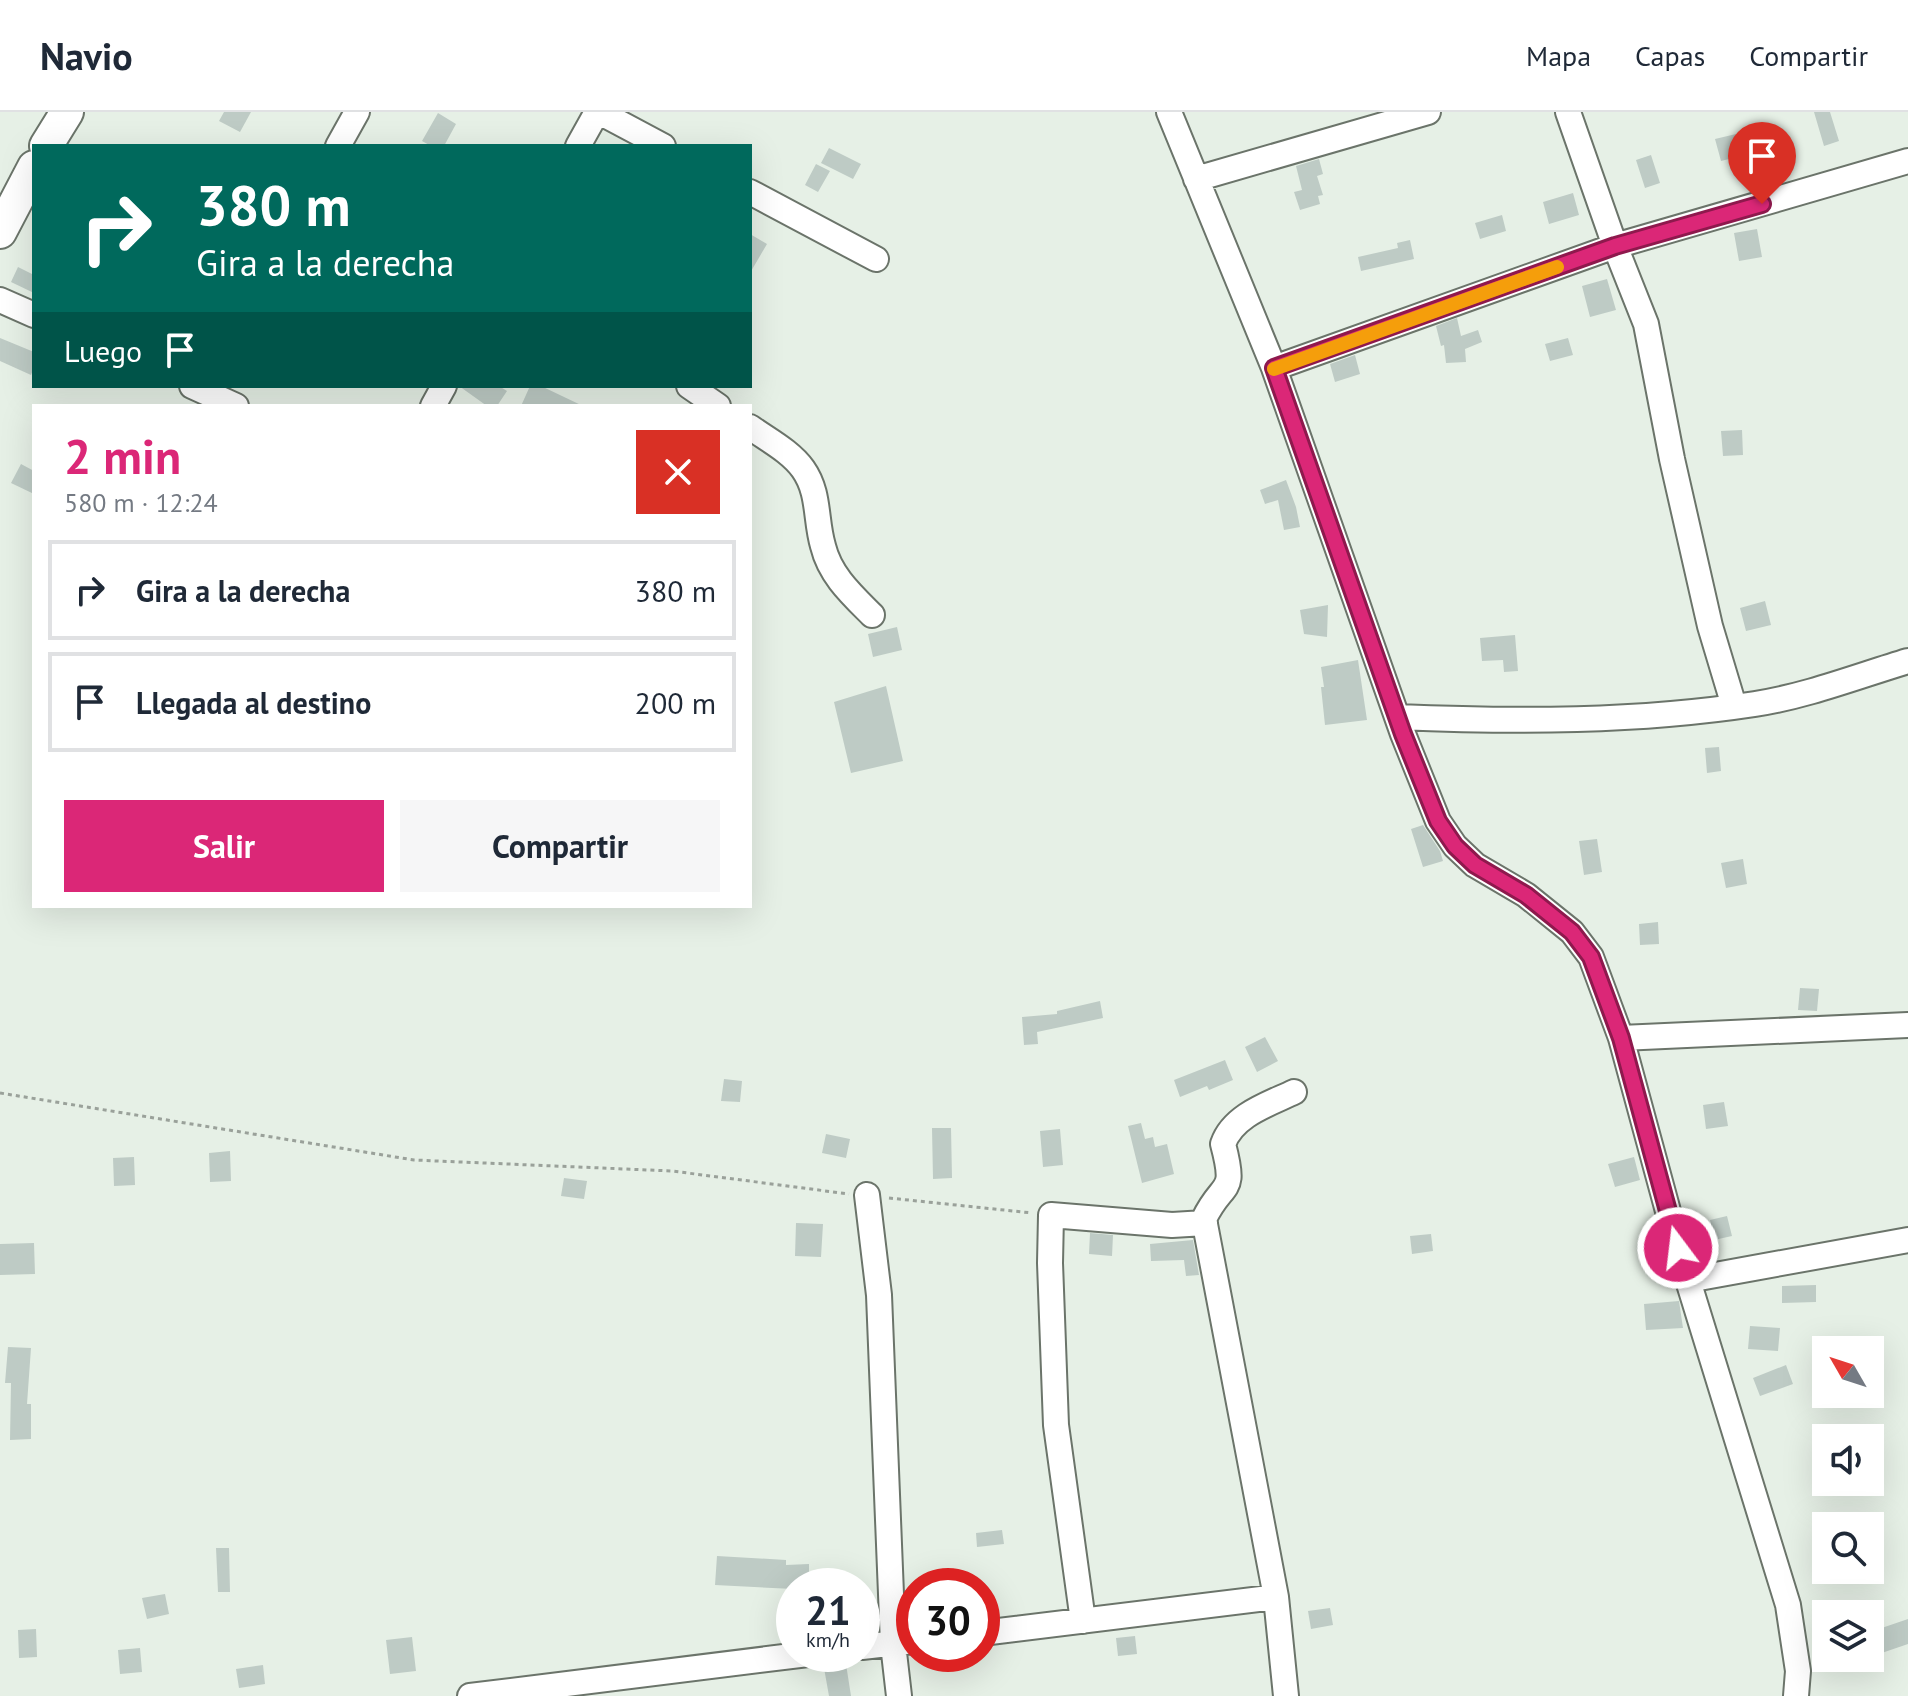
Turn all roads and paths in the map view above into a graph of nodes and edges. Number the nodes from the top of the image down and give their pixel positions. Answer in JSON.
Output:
{"nodes":[{"id":1,"x":67,"y":112,"type":"edge"},
{"id":2,"x":357,"y":112,"type":"edge"},
{"id":3,"x":598,"y":112,"type":"edge"},
{"id":4,"x":1169,"y":112,"type":"edge"},
{"id":5,"x":1428,"y":112,"type":"edge"},
{"id":6,"x":1568,"y":112,"type":"edge"},
{"id":7,"x":47,"y":144,"type":"edge"},
{"id":8,"x":339,"y":144,"type":"edge"},
{"id":9,"x":579,"y":144,"type":"edge"},
{"id":10,"x":659,"y":144,"type":"edge"},
{"id":11,"x":1908,"y":161,"type":"edge"},
{"id":12,"x":32,"y":171,"type":"edge"},
{"id":13,"x":1196,"y":179,"type":"junction"},
{"id":14,"x":752,"y":193,"type":"edge"},
{"id":15,"x":0,"y":232,"type":"edge"},
{"id":16,"x":1615,"y":246,"type":"junction"},
{"id":17,"x":876,"y":259,"type":"dead end"},
{"id":18,"x":0,"y":300,"type":"edge"},
{"id":19,"x":32,"y":314,"type":"edge"},
{"id":20,"x":1274,"y":368,"type":"junction"},
{"id":21,"x":201,"y":388,"type":"edge"},
{"id":22,"x":692,"y":388,"type":"edge"},
{"id":23,"x":232,"y":404,"type":"edge"},
{"id":24,"x":715,"y":404,"type":"edge"},
{"id":25,"x":752,"y":428,"type":"edge"},
{"id":26,"x":872,"y":615,"type":"dead end"},
{"id":27,"x":1908,"y":661,"type":"edge"},
{"id":28,"x":1734,"y":706,"type":"junction"},
{"id":29,"x":1397,"y":717,"type":"junction"},
{"id":30,"x":1908,"y":1025,"type":"edge"},
{"id":31,"x":1621,"y":1038,"type":"junction"},
{"id":32,"x":1294,"y":1092,"type":"dead end"},
{"id":33,"x":0,"y":1093,"type":"edge"},
{"id":34,"x":867,"y":1195,"type":"junction"},
{"id":35,"x":1051,"y":1215,"type":"junction"},
{"id":36,"x":1205,"y":1223,"type":"junction"},
{"id":37,"x":1908,"y":1240,"type":"edge"},
{"id":38,"x":1688,"y":1280,"type":"junction"},
{"id":39,"x":898,"y":1568,"type":"edge"},
{"id":40,"x":1276,"y":1597,"type":"junction"},
{"id":41,"x":1083,"y":1621,"type":"junction"},
{"id":42,"x":1000,"y":1631,"type":"edge"},
{"id":43,"x":776,"y":1658,"type":"edge"},
{"id":44,"x":901,"y":1672,"type":"edge"},
{"id":45,"x":503,"y":1694,"type":"edge"},
{"id":46,"x":470,"y":1696,"type":"edge"},
{"id":47,"x":899,"y":1696,"type":"edge"},
{"id":48,"x":1286,"y":1696,"type":"edge"},
{"id":49,"x":1796,"y":1696,"type":"edge"}],
"edges":[{"from":1,"to":7,"type":"main road"},
{"from":2,"to":8,"type":"street"},
{"from":3,"to":9,"type":"street"},
{"from":3,"to":10,"type":"street"},
{"from":4,"to":13,"type":"street"},
{"from":5,"to":13,"type":"street"},
{"from":6,"to":16,"type":"street"},
{"from":11,"to":16,"type":"street"},
{"from":12,"to":15,"type":"main road"},
{"from":13,"to":20,"type":"street"},
{"from":14,"to":17,"type":"street"},
{"from":16,"to":20,"type":"street"},
{"from":16,"to":28,"type":"street"},
{"from":18,"to":19,"type":"street"},
{"from":20,"to":29,"type":"street"},
{"from":21,"to":23,"type":"street"},
{"from":22,"to":24,"type":"street"},
{"from":25,"to":26,"type":"street"},
{"from":27,"to":28,"type":"street"},
{"from":28,"to":29,"type":"street"},
{"from":29,"to":31,"type":"street"},
{"from":30,"to":31,"type":"street"},
{"from":31,"to":38,"type":"street"},
{"from":32,"to":36,"type":"street"},
{"from":33,"to":34,"type":"path"},
{"from":34,"to":35,"type":"path"},
{"from":34,"to":39,"type":"street"},
{"from":35,"to":36,"type":"street"},
{"from":35,"to":41,"type":"street"},
{"from":36,"to":40,"type":"street"},
{"from":37,"to":38,"type":"street"},
{"from":38,"to":49,"type":"street"},
{"from":40,"to":41,"type":"street"},
{"from":40,"to":48,"type":"street"},
{"from":41,"to":42,"type":"street"},
{"from":43,"to":45,"type":"street"},
{"from":44,"to":47,"type":"street"},
{"from":45,"to":46,"type":"street"}]}
